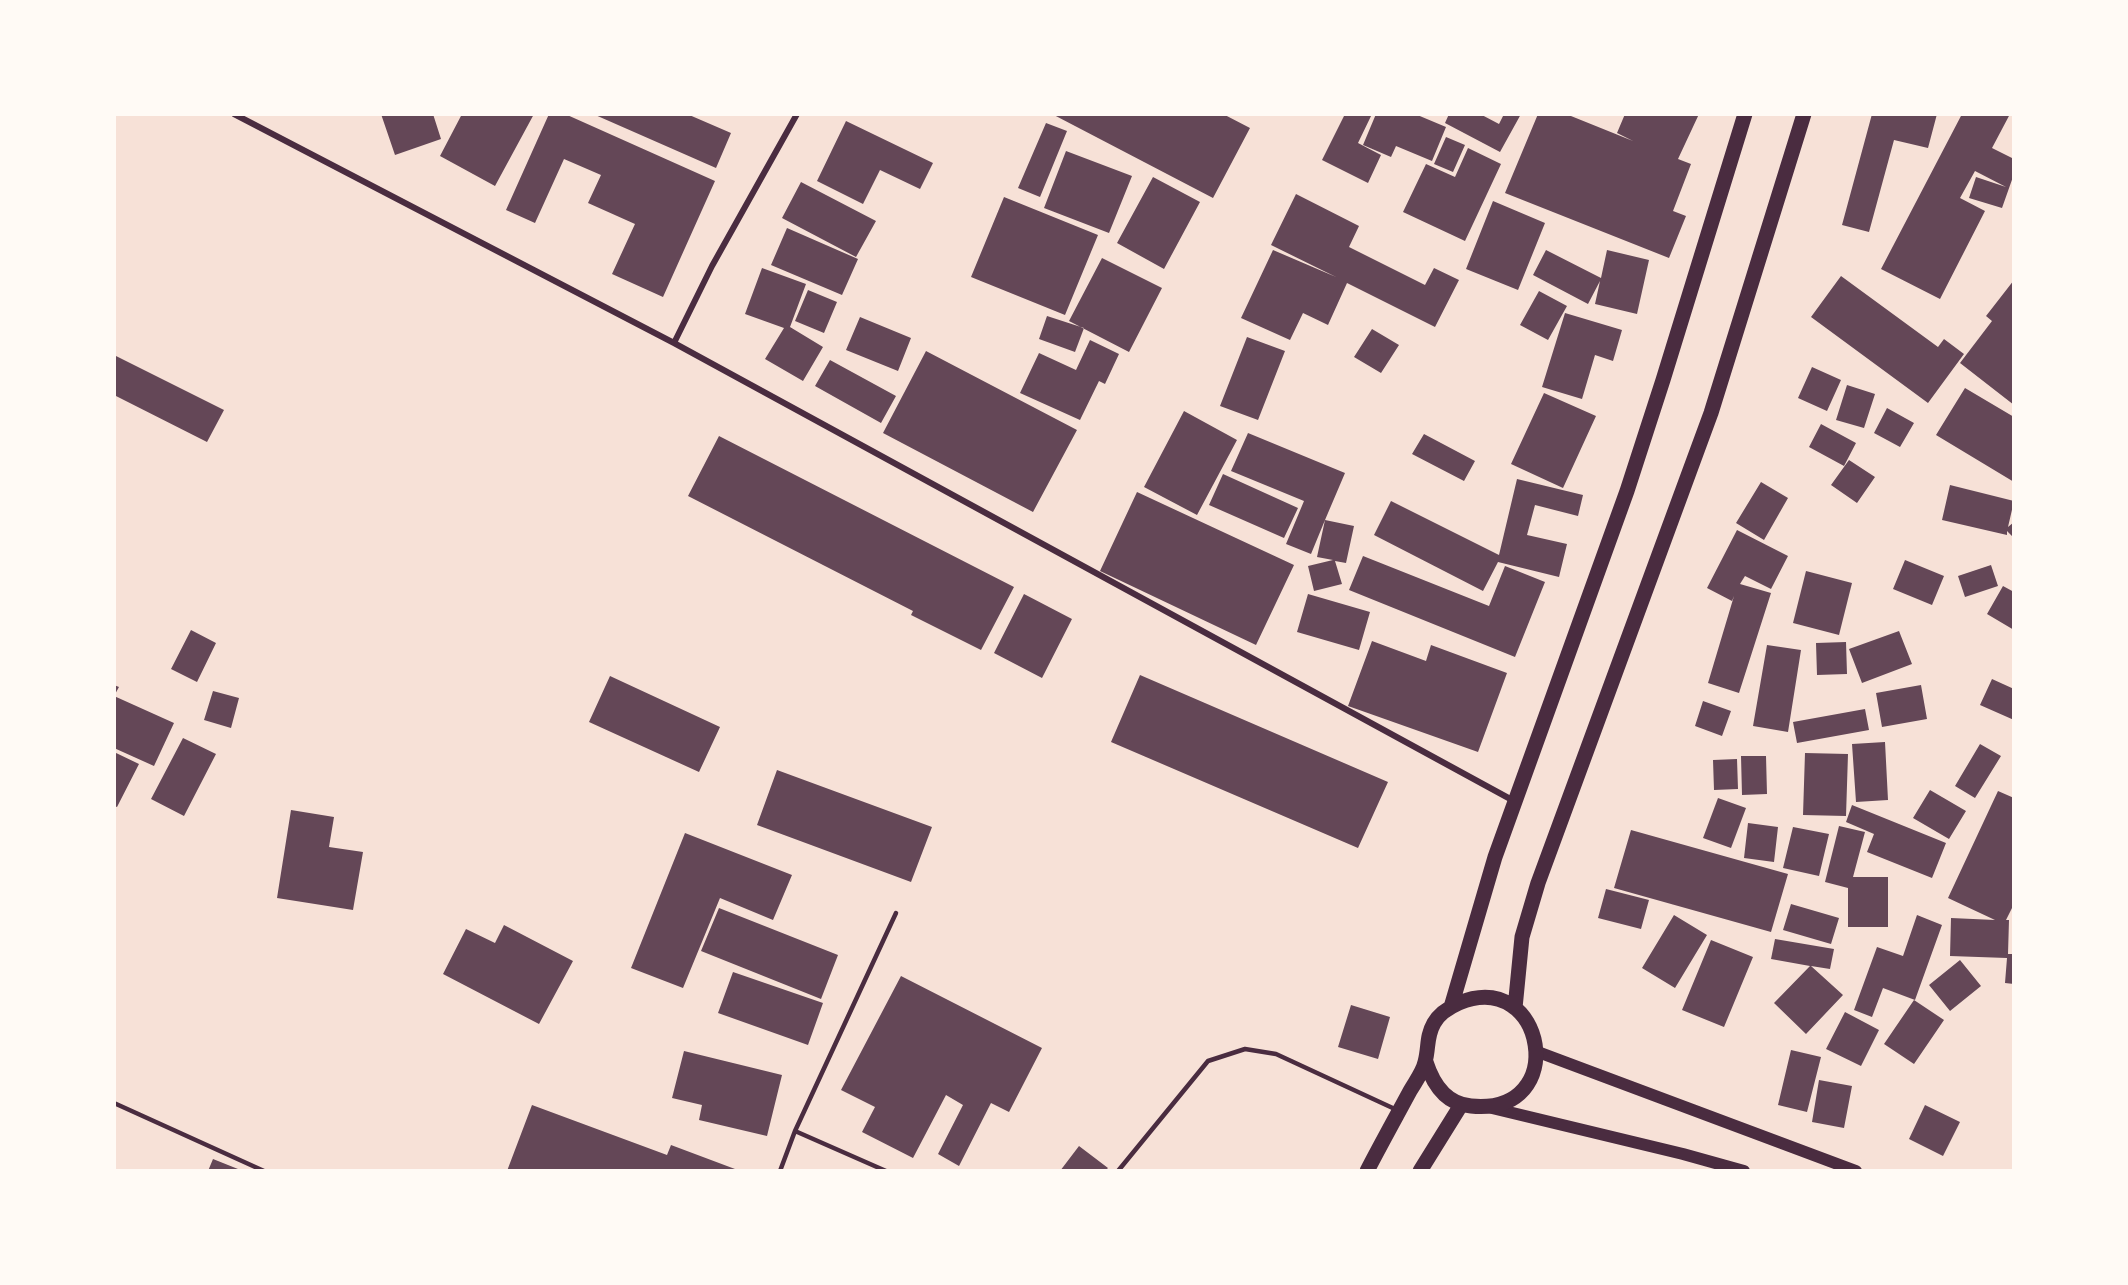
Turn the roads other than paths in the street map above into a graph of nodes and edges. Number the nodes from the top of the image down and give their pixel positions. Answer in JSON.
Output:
{"nodes":[{"id":1,"x":234,"y":114,"type":"edge"},
{"id":2,"x":797,"y":114,"type":"edge"},
{"id":3,"x":1745,"y":114,"type":"edge"},
{"id":4,"x":1804,"y":114,"type":"edge"},
{"id":5,"x":674,"y":344,"type":"junction"},
{"id":6,"x":1514,"y":801,"type":"junction"},
{"id":7,"x":896,"y":913,"type":"dead end"},
{"id":8,"x":1450,"y":1007,"type":"junction"},
{"id":9,"x":1515,"y":1008,"type":"junction"},
{"id":10,"x":1538,"y":1052,"type":"junction"},
{"id":11,"x":1426,"y":1062,"type":"junction"},
{"id":12,"x":114,"y":1103,"type":"edge"},
{"id":13,"x":1461,"y":1105,"type":"junction"},
{"id":14,"x":1492,"y":1108,"type":"junction"},
{"id":15,"x":1399,"y":1111,"type":"junction"},
{"id":16,"x":795,"y":1131,"type":"junction"},
{"id":17,"x":264,"y":1171,"type":"edge"},
{"id":18,"x":780,"y":1171,"type":"edge"},
{"id":19,"x":886,"y":1171,"type":"edge"},
{"id":20,"x":1118,"y":1171,"type":"edge"},
{"id":21,"x":1367,"y":1171,"type":"edge"},
{"id":22,"x":1420,"y":1171,"type":"edge"},
{"id":23,"x":1744,"y":1171,"type":"edge"},
{"id":24,"x":1856,"y":1171,"type":"edge"}],
"edges":[{"from":1,"to":5,"type":"street"},
{"from":2,"to":5,"type":"street"},
{"from":3,"to":6,"type":"main road"},
{"from":4,"to":9,"type":"main road"},
{"from":5,"to":6,"type":"street"},
{"from":6,"to":8,"type":"main road"},
{"from":7,"to":16,"type":"lane"},
{"from":8,"to":9,"type":"main road"},
{"from":8,"to":11,"type":"main road"},
{"from":9,"to":10,"type":"main road"},
{"from":10,"to":14,"type":"main road"},
{"from":10,"to":24,"type":"main road"},
{"from":11,"to":13,"type":"main road"},
{"from":11,"to":15,"type":"main road"},
{"from":12,"to":17,"type":"lane"},
{"from":13,"to":14,"type":"main road"},
{"from":13,"to":22,"type":"main road"},
{"from":14,"to":23,"type":"main road"},
{"from":15,"to":20,"type":"lane"},
{"from":15,"to":21,"type":"main road"},
{"from":16,"to":18,"type":"lane"},
{"from":16,"to":19,"type":"lane"}]}
